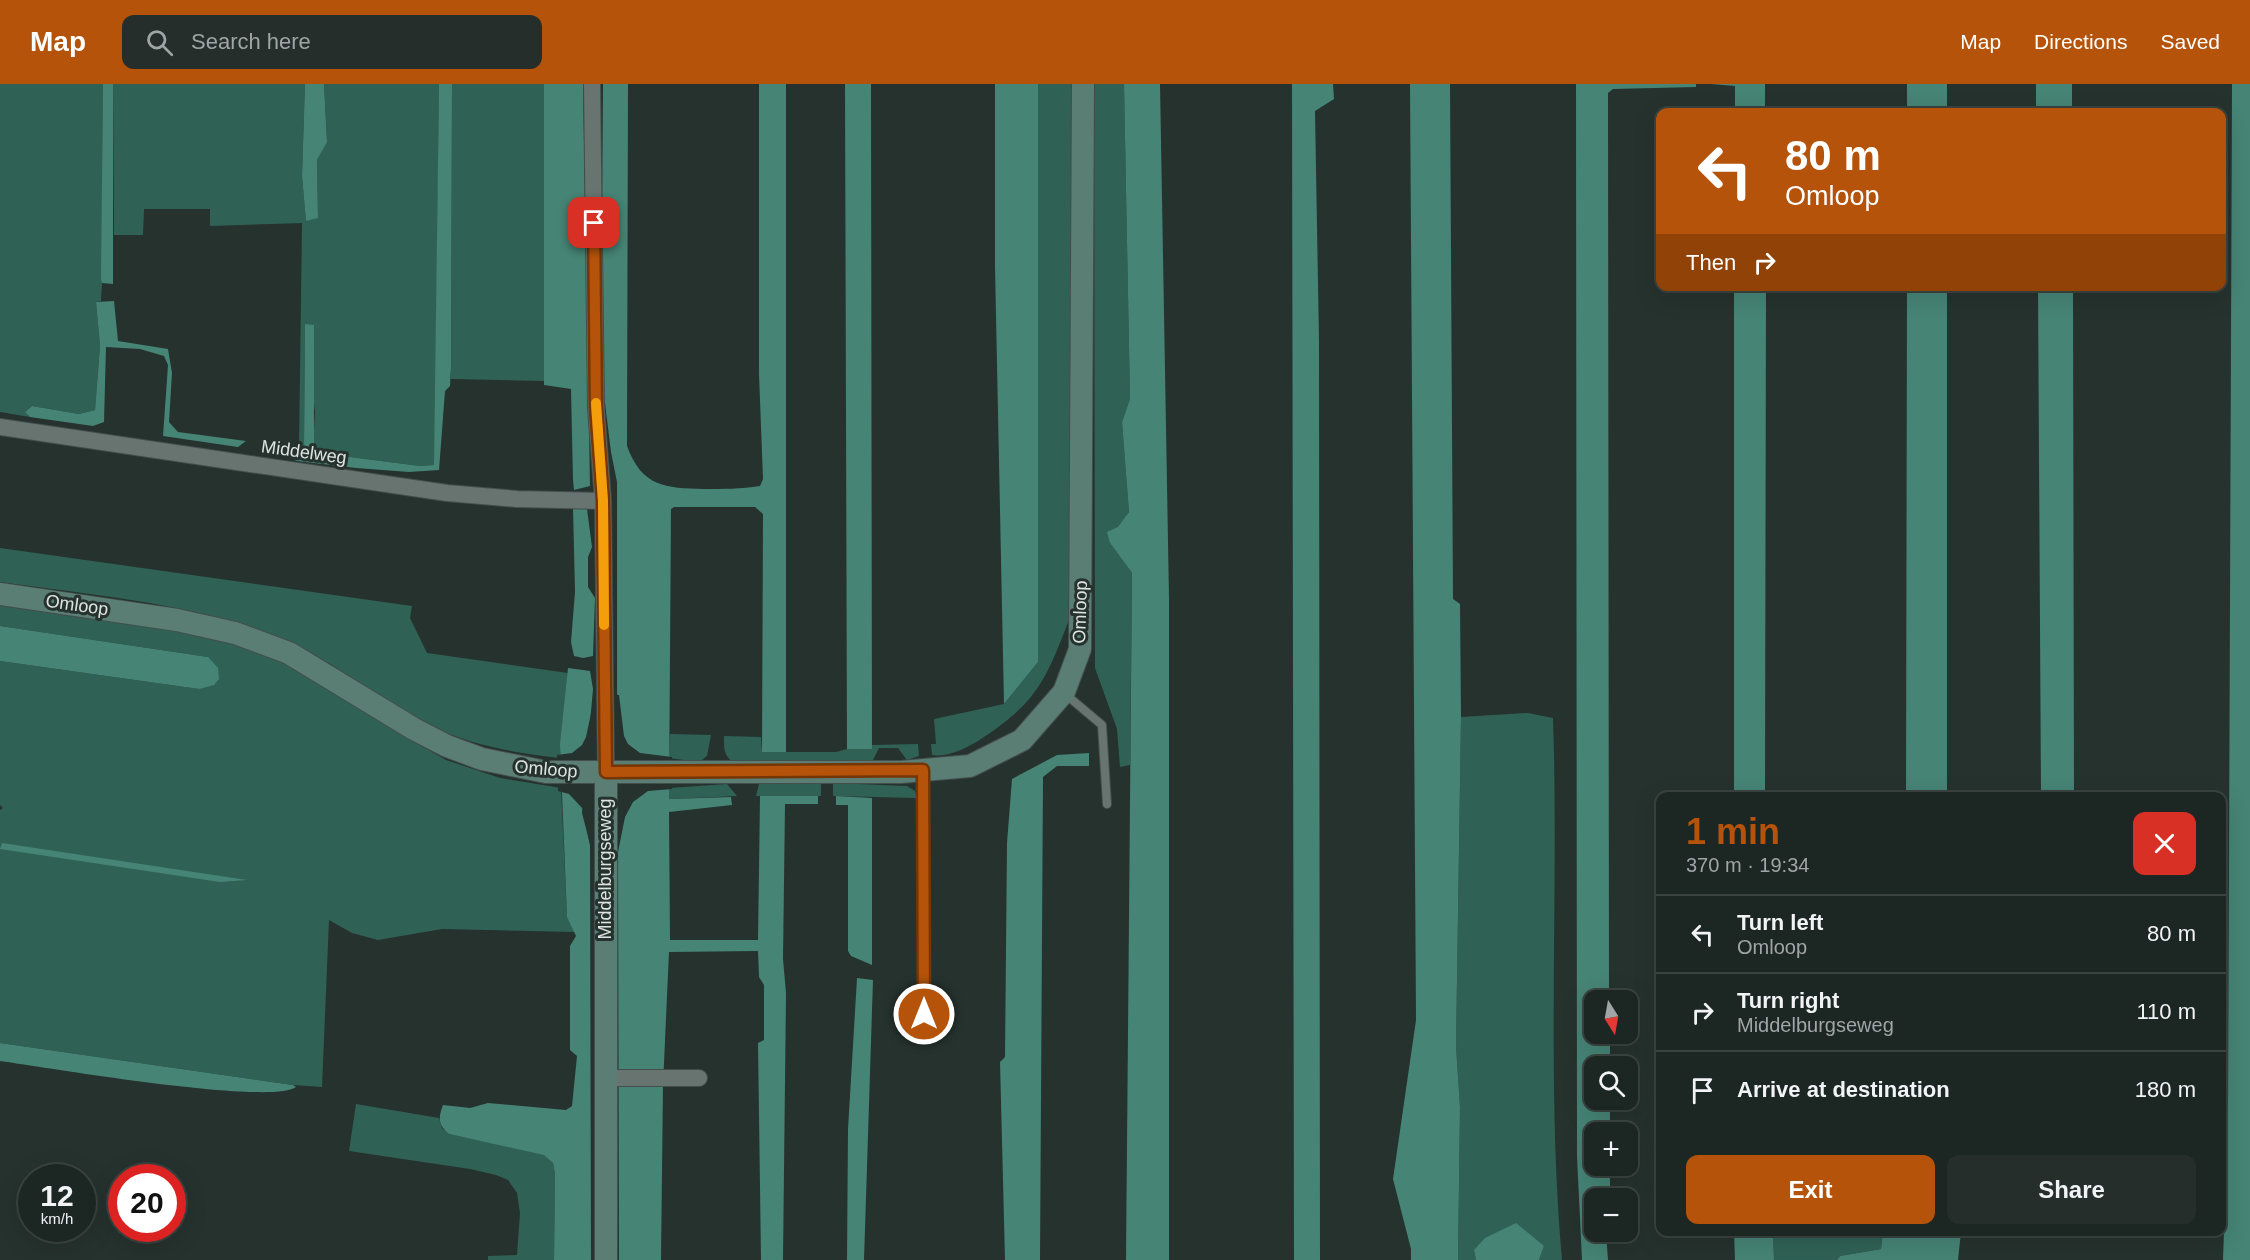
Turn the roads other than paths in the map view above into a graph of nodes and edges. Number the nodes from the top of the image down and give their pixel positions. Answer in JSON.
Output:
{"nodes":[{"id":1,"x":592,"y":84,"type":"edge"},
{"id":2,"x":1083,"y":84,"type":"edge"},
{"id":3,"x":0,"y":427,"type":"edge"},
{"id":4,"x":603,"y":501,"type":"junction"},
{"id":5,"x":0,"y":594,"type":"edge"},
{"id":6,"x":1064,"y":692,"type":"junction"},
{"id":7,"x":923,"y":770,"type":"junction"},
{"id":8,"x":605,"y":773,"type":"junction"},
{"id":9,"x":1107,"y":804,"type":"dead end"},
{"id":10,"x":924,"y":1036,"type":"dead end"},
{"id":11,"x":606,"y":1078,"type":"junction"},
{"id":12,"x":699,"y":1078,"type":"dead end"},
{"id":13,"x":606,"y":1260,"type":"edge"}],
"edges":[{"from":1,"to":4,"type":"street","name":"Middelburgseweg"},
{"from":2,"to":6,"type":"street","name":"Omloop"},
{"from":3,"to":4,"type":"street","name":"Middelweg"},
{"from":4,"to":8,"type":"street","name":"Middelburgseweg"},
{"from":5,"to":8,"type":"street","name":"Omloop"},
{"from":6,"to":7,"type":"street","name":"Omloop"},
{"from":6,"to":9,"type":"lane"},
{"from":7,"to":8,"type":"street","name":"Omloop"},
{"from":7,"to":10,"type":"lane"},
{"from":8,"to":11,"type":"street","name":"Middelburgseweg"},
{"from":11,"to":12,"type":"street"},
{"from":11,"to":13,"type":"street","name":"Middelburgseweg"}]}
